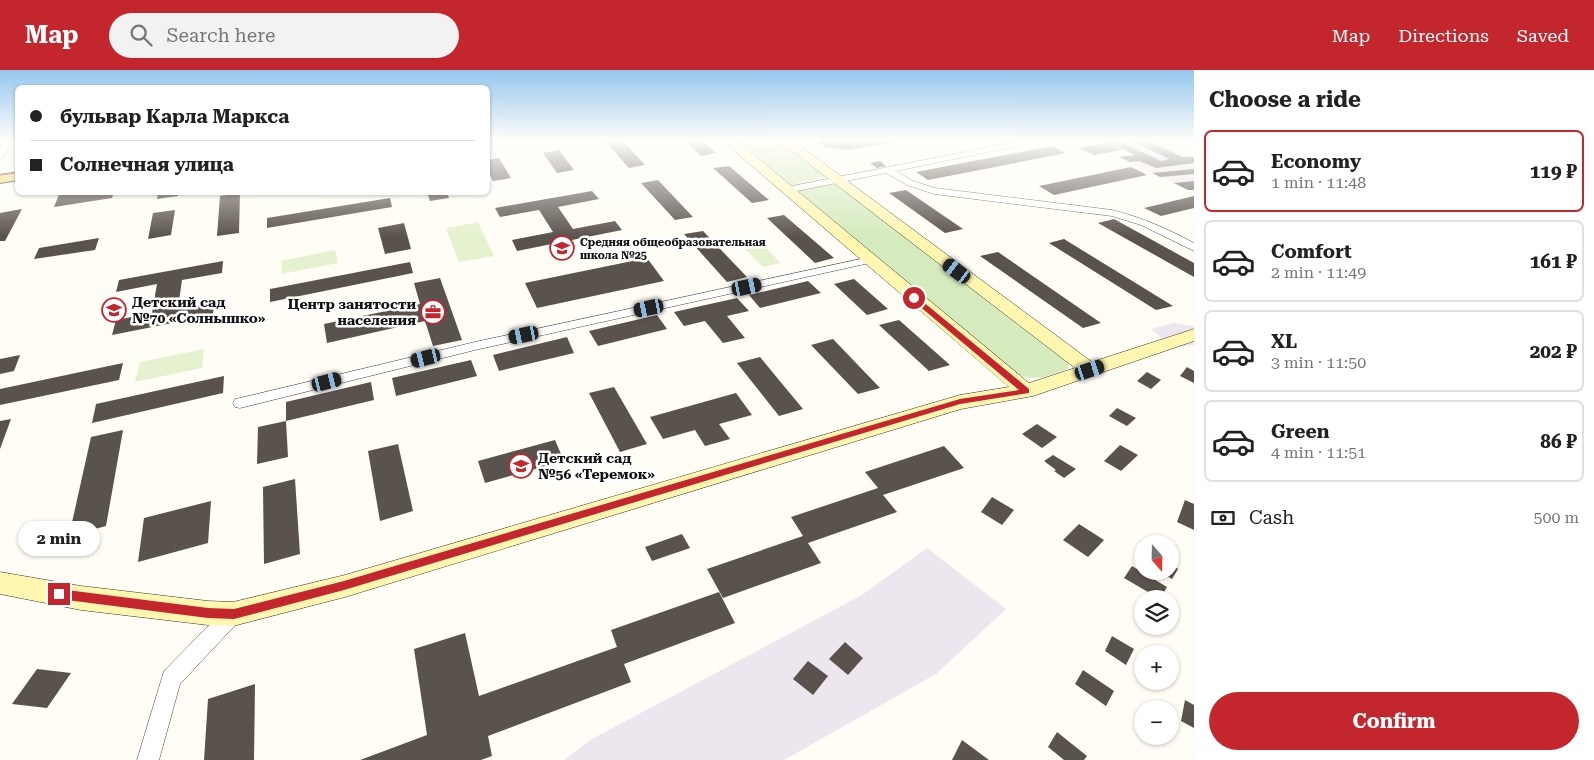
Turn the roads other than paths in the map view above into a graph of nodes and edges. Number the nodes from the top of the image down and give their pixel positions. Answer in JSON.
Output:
{"nodes":[{"id":1,"x":766,"y":172,"type":"edge"},
{"id":2,"x":828,"y":172,"type":"edge"},
{"id":3,"x":875,"y":172,"type":"edge"},
{"id":4,"x":891,"y":172,"type":"edge"},
{"id":5,"x":15,"y":176,"type":"edge"},
{"id":6,"x":0,"y":178,"type":"edge"},
{"id":7,"x":837,"y":179,"type":"junction"},
{"id":8,"x":787,"y":190,"type":"junction"},
{"id":9,"x":1194,"y":248,"type":"edge"},
{"id":10,"x":870,"y":260,"type":"junction"},
{"id":11,"x":1194,"y":335,"type":"edge"},
{"id":12,"x":1090,"y":370,"type":"junction"},
{"id":13,"x":1026,"y":391,"type":"junction"},
{"id":14,"x":240,"y":403,"type":"dead end"},
{"id":15,"x":0,"y":583,"type":"edge"},
{"id":16,"x":234,"y":614,"type":"junction"},
{"id":17,"x":148,"y":760,"type":"edge"}],
"edges":[{"from":1,"to":8,"type":"street"},
{"from":2,"to":7,"type":"street"},
{"from":3,"to":7,"type":"street"},
{"from":4,"to":9,"type":"street"},
{"from":5,"to":6,"type":"main road"},
{"from":7,"to":8,"type":"street"},
{"from":7,"to":12,"type":"street"},
{"from":8,"to":10,"type":"street"},
{"from":10,"to":13,"type":"street"},
{"from":10,"to":14,"type":"street"},
{"from":11,"to":12,"type":"street"},
{"from":12,"to":13,"type":"street"},
{"from":13,"to":16,"type":"street"},
{"from":15,"to":16,"type":"street"},
{"from":16,"to":17,"type":"street"}]}
